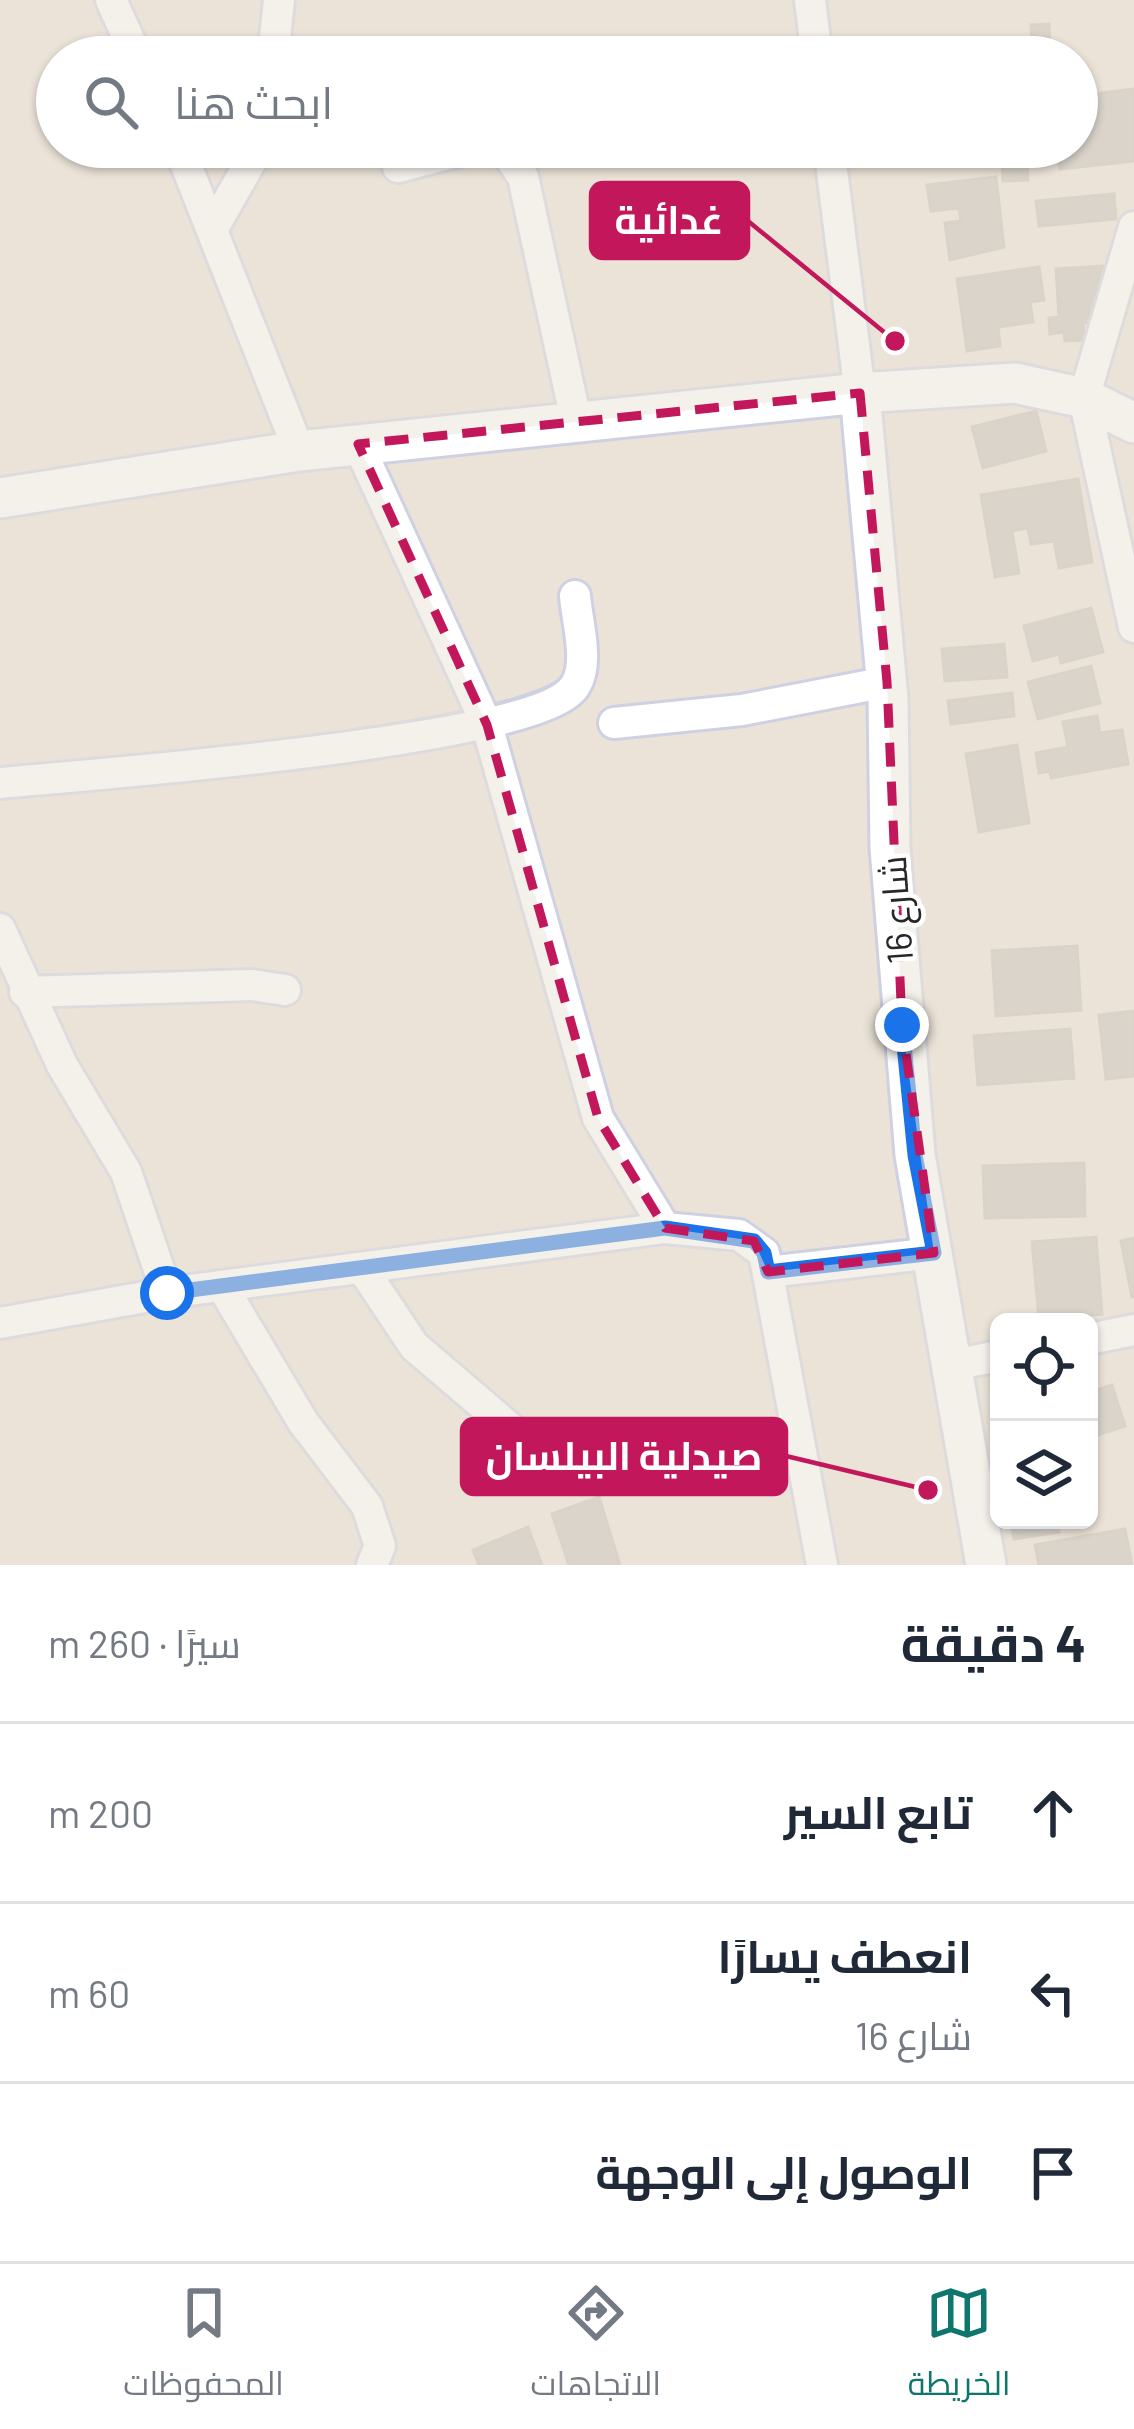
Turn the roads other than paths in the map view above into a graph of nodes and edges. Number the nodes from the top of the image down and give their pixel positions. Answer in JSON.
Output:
{"nodes":[{"id":1,"x":111,"y":0,"type":"edge"},
{"id":2,"x":279,"y":0,"type":"edge"},
{"id":3,"x":810,"y":0,"type":"edge"},
{"id":4,"x":127,"y":36,"type":"edge"},
{"id":5,"x":275,"y":36,"type":"edge"},
{"id":6,"x":814,"y":36,"type":"edge"},
{"id":7,"x":188,"y":168,"type":"edge"},
{"id":8,"x":247,"y":168,"type":"edge"},
{"id":9,"x":517,"y":168,"type":"edge"},
{"id":10,"x":832,"y":168,"type":"edge"},
{"id":11,"x":1134,"y":227,"type":"edge"},
{"id":12,"x":213,"y":228,"type":"junction"},
{"id":13,"x":860,"y":393,"type":"junction"},
{"id":14,"x":1084,"y":398,"type":"junction"},
{"id":15,"x":576,"y":420,"type":"junction"},
{"id":16,"x":1134,"y":423,"type":"edge"},
{"id":17,"x":358,"y":444,"type":"junction"},
{"id":18,"x":299,"y":451,"type":"junction"},
{"id":19,"x":0,"y":498,"type":"edge"},
{"id":20,"x":574,"y":596,"type":"dead end"},
{"id":21,"x":1134,"y":627,"type":"edge"},
{"id":22,"x":887,"y":682,"type":"junction"},
{"id":23,"x":614,"y":723,"type":"dead end"},
{"id":24,"x":487,"y":725,"type":"junction"},
{"id":25,"x":0,"y":783,"type":"edge"},
{"id":26,"x":0,"y":929,"type":"edge"},
{"id":27,"x":285,"y":989,"type":"dead end"},
{"id":28,"x":25,"y":992,"type":"junction"},
{"id":29,"x":665,"y":1228,"type":"junction"},
{"id":30,"x":934,"y":1253,"type":"junction"},
{"id":31,"x":362,"y":1268,"type":"junction"},
{"id":32,"x":768,"y":1272,"type":"junction"},
{"id":33,"x":222,"y":1286,"type":"junction"},
{"id":34,"x":167,"y":1293,"type":"junction"},
{"id":35,"x":0,"y":1323,"type":"edge"},
{"id":36,"x":1134,"y":1330,"type":"edge"},
{"id":37,"x":1098,"y":1337,"type":"edge"},
{"id":38,"x":990,"y":1358,"type":"edge"},
{"id":39,"x":952,"y":1366,"type":"junction"},
{"id":40,"x":559,"y":1469,"type":"dead end"},
{"id":41,"x":372,"y":1565,"type":"edge"},
{"id":42,"x":822,"y":1565,"type":"edge"},
{"id":43,"x":986,"y":1565,"type":"edge"}],
"edges":[{"from":1,"to":4,"type":"street"},
{"from":2,"to":5,"type":"street"},
{"from":3,"to":6,"type":"street"},
{"from":7,"to":12,"type":"street"},
{"from":8,"to":12,"type":"street"},
{"from":9,"to":15,"type":"street"},
{"from":10,"to":13,"type":"street"},
{"from":11,"to":14,"type":"street"},
{"from":12,"to":18,"type":"street"},
{"from":13,"to":14,"type":"street"},
{"from":13,"to":15,"type":"street"},
{"from":13,"to":22,"type":"street","name":"شارع 16"},
{"from":14,"to":16,"type":"street"},
{"from":14,"to":21,"type":"street"},
{"from":15,"to":17,"type":"street"},
{"from":17,"to":18,"type":"street"},
{"from":17,"to":24,"type":"street"},
{"from":18,"to":19,"type":"street"},
{"from":20,"to":24,"type":"street"},
{"from":22,"to":23,"type":"street"},
{"from":22,"to":30,"type":"street","name":"شارع 16"},
{"from":24,"to":25,"type":"street"},
{"from":24,"to":29,"type":"street"},
{"from":26,"to":28,"type":"street"},
{"from":27,"to":28,"type":"street"},
{"from":28,"to":34,"type":"street"},
{"from":29,"to":31,"type":"street"},
{"from":29,"to":32,"type":"street"},
{"from":30,"to":32,"type":"street"},
{"from":30,"to":39,"type":"street","name":"شارع 16"},
{"from":31,"to":33,"type":"street"},
{"from":31,"to":40,"type":"street"},
{"from":32,"to":42,"type":"street"},
{"from":33,"to":34,"type":"street"},
{"from":33,"to":41,"type":"street"},
{"from":34,"to":35,"type":"street"},
{"from":36,"to":37,"type":"street"},
{"from":38,"to":39,"type":"street"},
{"from":39,"to":43,"type":"street","name":"شارع 16"}]}
